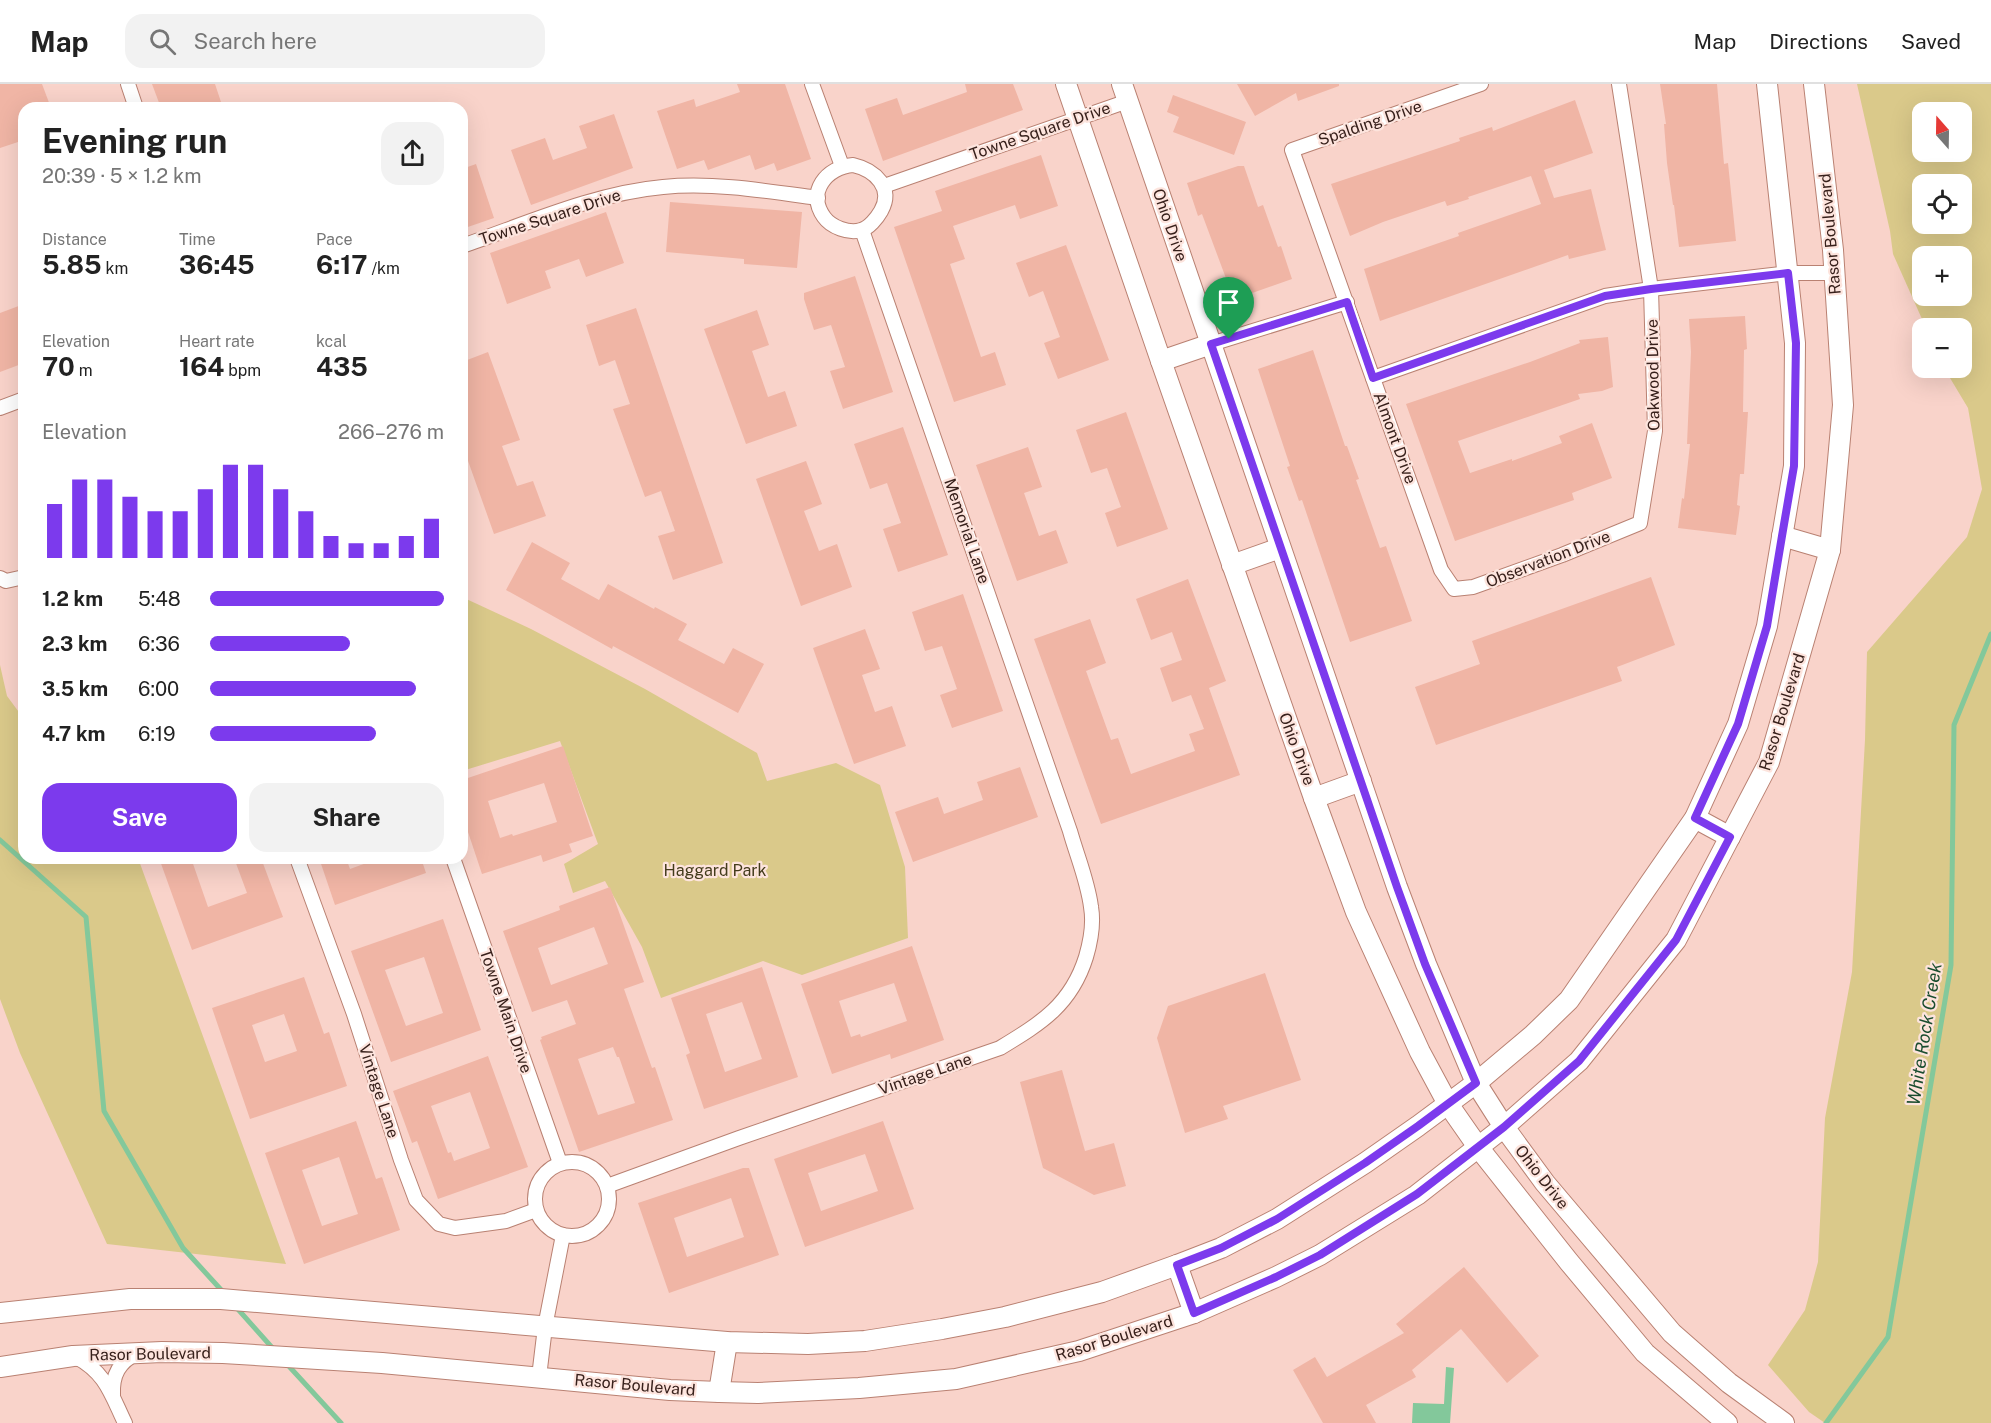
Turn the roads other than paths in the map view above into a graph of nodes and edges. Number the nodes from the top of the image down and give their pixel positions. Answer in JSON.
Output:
{"nodes":[{"id":1,"x":128,"y":84,"type":"edge"},
{"id":2,"x":812,"y":84,"type":"edge"},
{"id":3,"x":1066,"y":84,"type":"edge"},
{"id":4,"x":1481,"y":84,"type":"edge"},
{"id":5,"x":1619,"y":84,"type":"edge"},
{"id":6,"x":1767,"y":84,"type":"edge"},
{"id":7,"x":1814,"y":84,"type":"edge"},
{"id":8,"x":1125,"y":92,"type":"edge"},
{"id":9,"x":134,"y":102,"type":"edge"},
{"id":10,"x":1078,"y":118,"type":"junction"},
{"id":11,"x":1292,"y":150,"type":"joint"},
{"id":12,"x":842,"y":166,"type":"junction"},
{"id":13,"x":884,"y":186,"type":"junction"},
{"id":14,"x":818,"y":198,"type":"junction"},
{"id":15,"x":862,"y":230,"type":"junction"},
{"id":16,"x":468,"y":244,"type":"edge"},
{"id":17,"x":1788,"y":273,"type":"junction"},
{"id":18,"x":1835,"y":273,"type":"junction"},
{"id":19,"x":1651,"y":289,"type":"junction"},
{"id":20,"x":1347,"y":302,"type":"junction"},
{"id":21,"x":1211,"y":344,"type":"junction"},
{"id":22,"x":1161,"y":361,"type":"junction"},
{"id":23,"x":1373,"y":378,"type":"junction"},
{"id":24,"x":18,"y":401,"type":"edge"},
{"id":25,"x":0,"y":408,"type":"edge"},
{"id":26,"x":1640,"y":523,"type":"joint"},
{"id":27,"x":1782,"y":536,"type":"junction"},
{"id":28,"x":1280,"y":548,"type":"junction"},
{"id":29,"x":1830,"y":550,"type":"junction"},
{"id":30,"x":1233,"y":565,"type":"junction"},
{"id":31,"x":0,"y":578,"type":"edge"},
{"id":32,"x":18,"y":578,"type":"edge"},
{"id":33,"x":1454,"y":589,"type":"joint"},
{"id":34,"x":1361,"y":781,"type":"junction"},
{"id":35,"x":1314,"y":798,"type":"junction"},
{"id":36,"x":1695,"y":818,"type":"junction"},
{"id":37,"x":1070,"y":831,"type":"joint"},
{"id":38,"x":1730,"y":837,"type":"junction"},
{"id":39,"x":299,"y":864,"type":"edge"},
{"id":40,"x":455,"y":864,"type":"edge"},
{"id":41,"x":1476,"y":1083,"type":"junction"},
{"id":42,"x":1448,"y":1104,"type":"junction"},
{"id":43,"x":1504,"y":1127,"type":"junction"},
{"id":44,"x":1478,"y":1147,"type":"junction"},
{"id":45,"x":560,"y":1163,"type":"junction"},
{"id":46,"x":607,"y":1186,"type":"junction"},
{"id":47,"x":536,"y":1210,"type":"junction"},
{"id":48,"x":563,"y":1235,"type":"junction"},
{"id":49,"x":1177,"y":1265,"type":"junction"},
{"id":50,"x":0,"y":1313,"type":"edge"},
{"id":51,"x":1194,"y":1313,"type":"junction"},
{"id":52,"x":545,"y":1327,"type":"junction"},
{"id":53,"x":727,"y":1342,"type":"junction"},
{"id":54,"x":138,"y":1352,"type":"junction"},
{"id":55,"x":73,"y":1356,"type":"junction"},
{"id":56,"x":0,"y":1367,"type":"edge"},
{"id":57,"x":539,"y":1377,"type":"junction"},
{"id":58,"x":719,"y":1392,"type":"junction"},
{"id":59,"x":113,"y":1397,"type":"junction"},
{"id":60,"x":125,"y":1423,"type":"edge"},
{"id":61,"x":1727,"y":1423,"type":"edge"},
{"id":62,"x":1784,"y":1423,"type":"edge"}],
"edges":[{"from":1,"to":9,"type":"street"},
{"from":2,"to":12,"type":"street"},
{"from":3,"to":10,"type":"main road","name":"Ohio Drive"},
{"from":4,"to":11,"type":"street","name":"Spalding Drive"},
{"from":5,"to":19,"type":"street","name":"Oakwood Drive"},
{"from":6,"to":17,"type":"main road"},
{"from":7,"to":18,"type":"main road","name":"Rasor Boulevard"},
{"from":8,"to":10,"type":"street","name":"Towne Square Drive"},
{"from":8,"to":21,"type":"main road","name":"Ohio Drive"},
{"from":10,"to":13,"type":"street","name":"Towne Square Drive"},
{"from":10,"to":22,"type":"main road","name":"Ohio Drive"},
{"from":11,"to":20,"type":"street","name":"Almont Drive"},
{"from":12,"to":13,"type":"street"},
{"from":12,"to":14,"type":"street"},
{"from":13,"to":15,"type":"street"},
{"from":14,"to":15,"type":"street"},
{"from":14,"to":16,"type":"street","name":"Towne Square Drive"},
{"from":15,"to":37,"type":"street","name":"Memorial Lane"},
{"from":17,"to":18,"type":"street"},
{"from":17,"to":19,"type":"street"},
{"from":17,"to":27,"type":"main road"},
{"from":18,"to":29,"type":"main road","name":"Rasor Boulevard"},
{"from":19,"to":23,"type":"street"},
{"from":19,"to":26,"type":"street","name":"Oakwood Drive"},
{"from":20,"to":21,"type":"street"},
{"from":20,"to":23,"type":"street","name":"Almont Drive"},
{"from":21,"to":22,"type":"main road"},
{"from":21,"to":28,"type":"main road","name":"Ohio Drive"},
{"from":22,"to":30,"type":"main road","name":"Ohio Drive"},
{"from":23,"to":33,"type":"street","name":"Almont Drive"},
{"from":24,"to":25,"type":"street"},
{"from":26,"to":33,"type":"street","name":"Observation Drive"},
{"from":27,"to":29,"type":"main road"},
{"from":27,"to":36,"type":"main road"},
{"from":28,"to":30,"type":"main road"},
{"from":28,"to":34,"type":"main road","name":"Ohio Drive"},
{"from":29,"to":38,"type":"main road","name":"Rasor Boulevard"},
{"from":30,"to":35,"type":"main road","name":"Ohio Drive"},
{"from":31,"to":32,"type":"street"},
{"from":34,"to":35,"type":"main road"},
{"from":34,"to":41,"type":"main road","name":"Ohio Drive"},
{"from":35,"to":42,"type":"main road","name":"Ohio Drive"},
{"from":36,"to":38,"type":"main road"},
{"from":36,"to":41,"type":"main road"},
{"from":37,"to":46,"type":"street","name":"Vintage Lane"},
{"from":38,"to":43,"type":"main road","name":"Rasor Boulevard"},
{"from":39,"to":47,"type":"street","name":"Vintage Lane"},
{"from":40,"to":45,"type":"street","name":"Towne Main Drive"},
{"from":41,"to":42,"type":"main road"},
{"from":41,"to":43,"type":"main road","name":"Ohio Drive"},
{"from":42,"to":44,"type":"main road","name":"Ohio Drive"},
{"from":42,"to":49,"type":"main road"},
{"from":43,"to":44,"type":"main road","name":"Rasor Boulevard"},
{"from":43,"to":62,"type":"main road","name":"Ohio Drive"},
{"from":44,"to":51,"type":"main road","name":"Rasor Boulevard"},
{"from":44,"to":61,"type":"main road","name":"Ohio Drive"},
{"from":45,"to":46,"type":"street"},
{"from":45,"to":47,"type":"street"},
{"from":46,"to":48,"type":"street"},
{"from":47,"to":48,"type":"street"},
{"from":48,"to":52,"type":"street"},
{"from":49,"to":51,"type":"main road"},
{"from":49,"to":53,"type":"main road"},
{"from":50,"to":52,"type":"main road"},
{"from":51,"to":58,"type":"main road","name":"Rasor Boulevard"},
{"from":52,"to":53,"type":"main road"},
{"from":52,"to":57,"type":"street"},
{"from":53,"to":58,"type":"main road"},
{"from":54,"to":55,"type":"main road","name":"Rasor Boulevard"},
{"from":54,"to":57,"type":"main road","name":"Rasor Boulevard"},
{"from":54,"to":59,"type":"street"},
{"from":55,"to":56,"type":"main road","name":"Rasor Boulevard"},
{"from":55,"to":59,"type":"street"},
{"from":57,"to":58,"type":"main road","name":"Rasor Boulevard"},
{"from":59,"to":60,"type":"street"}]}
